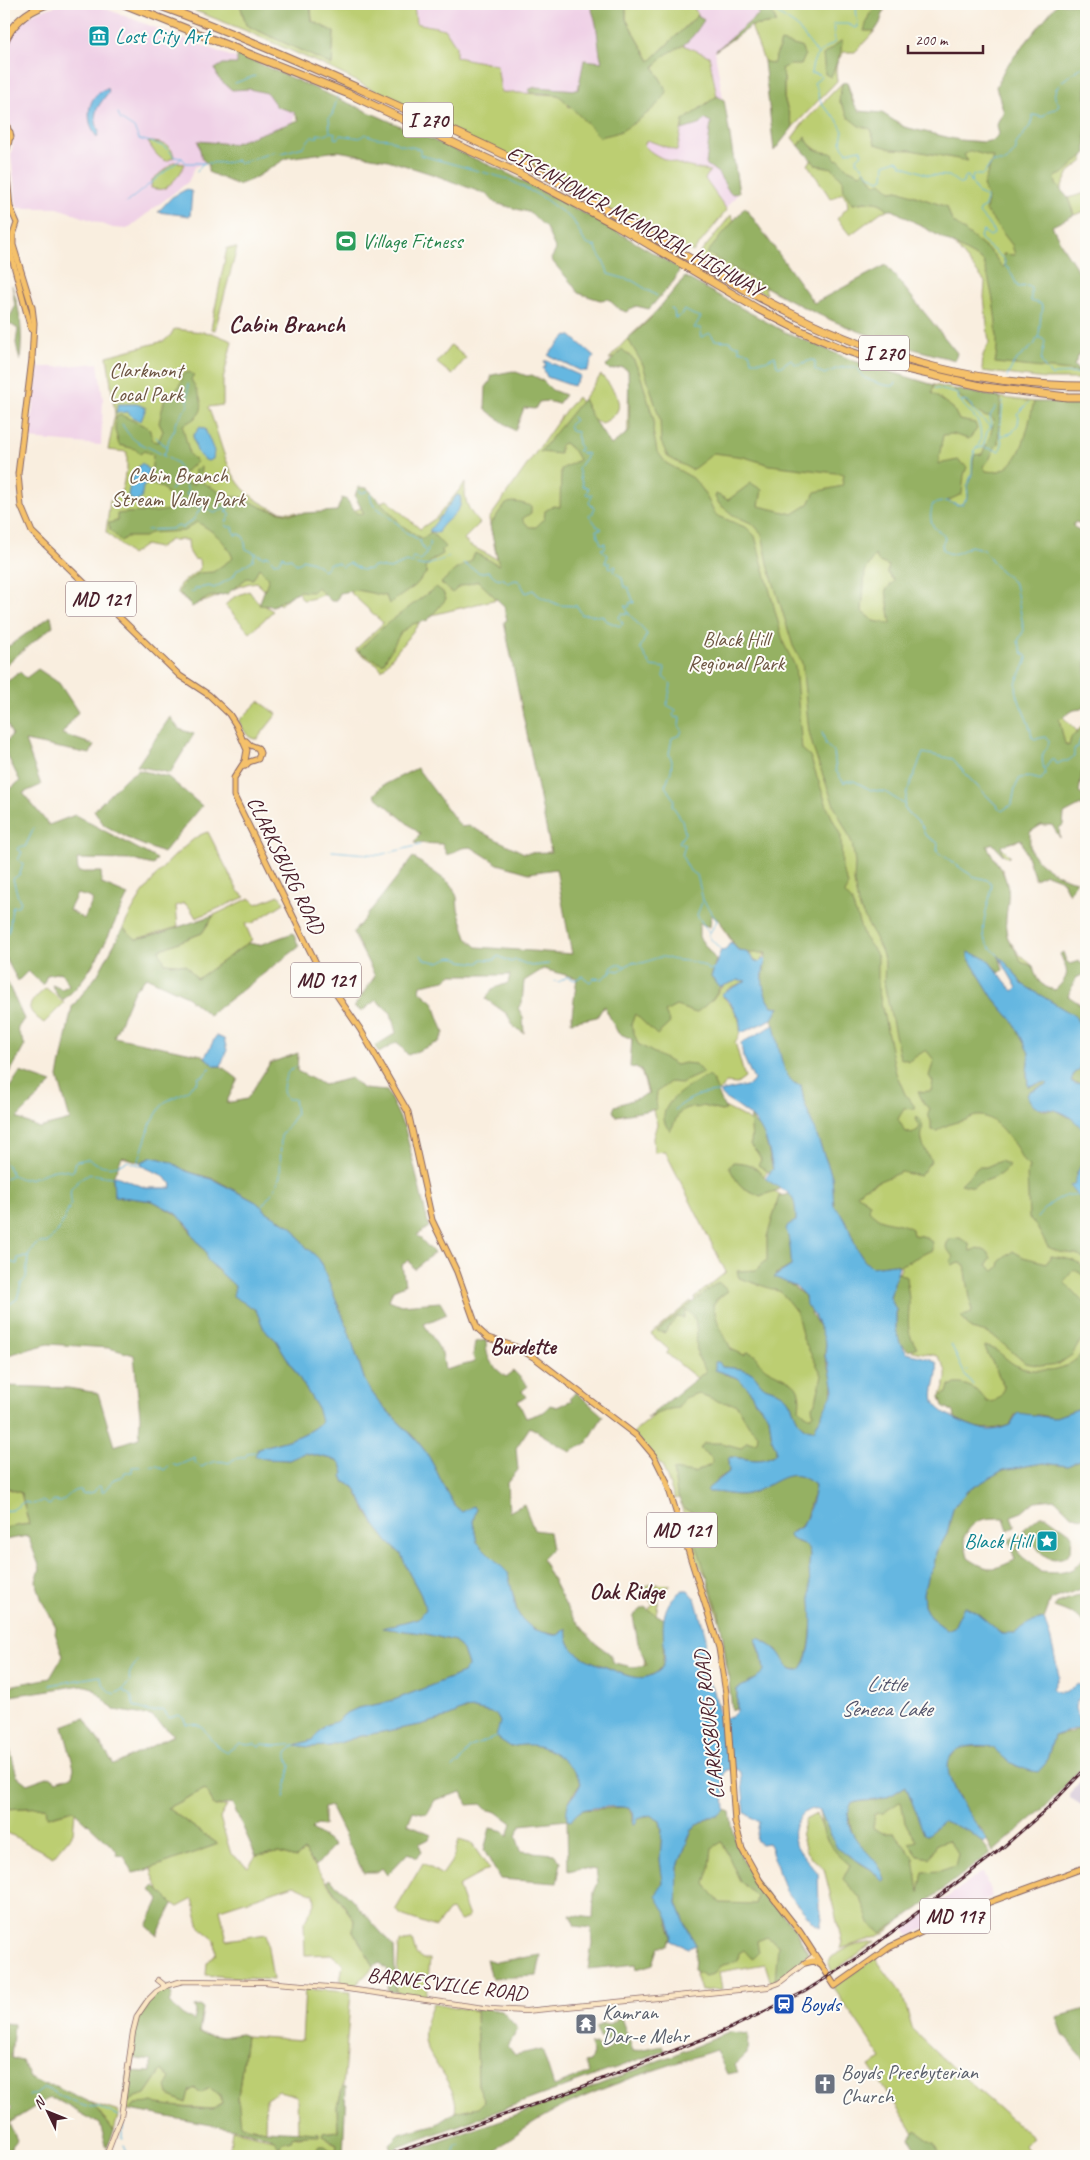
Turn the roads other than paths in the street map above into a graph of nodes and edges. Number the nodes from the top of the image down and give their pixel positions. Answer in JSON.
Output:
{"nodes":[{"id":1,"x":47,"y":4,"type":"edge"},
{"id":2,"x":120,"y":4,"type":"edge"},
{"id":3,"x":126,"y":4,"type":"edge"},
{"id":4,"x":156,"y":4,"type":"edge"},
{"id":5,"x":4,"y":43,"type":"edge"},
{"id":6,"x":4,"y":113,"type":"edge"},
{"id":7,"x":6,"y":129,"type":"edge"},
{"id":8,"x":10,"y":140,"type":"junction"},
{"id":9,"x":4,"y":144,"type":"edge"},
{"id":10,"x":4,"y":192,"type":"edge"},
{"id":11,"x":14,"y":218,"type":"junction"},
{"id":12,"x":4,"y":219,"type":"edge"},
{"id":13,"x":4,"y":229,"type":"edge"},
{"id":14,"x":15,"y":230,"type":"junction"},
{"id":15,"x":29,"y":374,"type":"junction"},
{"id":16,"x":1086,"y":386,"type":"edge"},
{"id":17,"x":1086,"y":397,"type":"edge"},
{"id":18,"x":239,"y":733,"type":"junction"},
{"id":19,"x":253,"y":746,"type":"junction"},
{"id":20,"x":246,"y":753,"type":"junction"},
{"id":21,"x":252,"y":760,"type":"junction"},
{"id":22,"x":234,"y":782,"type":"junction"},
{"id":23,"x":1086,"y":1868,"type":"edge"},
{"id":24,"x":815,"y":1954,"type":"junction"},
{"id":25,"x":805,"y":1962,"type":"junction"},
{"id":26,"x":822,"y":1965,"type":"junction"},
{"id":27,"x":158,"y":1980,"type":"dead end"},
{"id":28,"x":163,"y":1988,"type":"junction"},
{"id":29,"x":106,"y":2156,"type":"edge"}],
"edges":[{"from":1,"to":5,"type":"highway"},
{"from":2,"to":3,"type":"highway","name":"EISENHOWER MEMORIAL HIGHWAY"},
{"from":3,"to":17,"type":"highway","name":"EISENHOWER MEMORIAL HIGHWAY","number":"I 270"},
{"from":4,"to":16,"type":"highway","name":"EISENHOWER MEMORIAL HIGHWAY","number":"I 270"},
{"from":6,"to":7,"type":"main road","number":"MD 121"},
{"from":7,"to":8,"type":"main road","number":"MD 121"},
{"from":8,"to":9,"type":"main road"},
{"from":8,"to":11,"type":"main road","number":"MD 121"},
{"from":10,"to":12,"type":"main road"},
{"from":11,"to":12,"type":"main road"},
{"from":11,"to":14,"type":"main road","number":"MD 121"},
{"from":13,"to":14,"type":"main road"},
{"from":13,"to":15,"type":"main road","number":"MD 121"},
{"from":14,"to":15,"type":"main road","number":"MD 121"},
{"from":15,"to":18,"type":"main road","number":"MD 121"},
{"from":18,"to":19,"type":"main road"},
{"from":18,"to":20,"type":"main road"},
{"from":19,"to":20,"type":"main road","name":"CLARKSBURG ROAD"},
{"from":19,"to":21,"type":"main road"},
{"from":20,"to":21,"type":"main road"},
{"from":20,"to":22,"type":"main road","name":"CLARKSBURG ROAD"},
{"from":21,"to":22,"type":"main road","name":"CLARKSBURG ROAD"},
{"from":22,"to":24,"type":"main road","name":"CLARKSBURG ROAD","number":"MD 121"},
{"from":23,"to":26,"type":"main road","name":"CLARKSBURG ROAD","number":"MD 117"},
{"from":24,"to":25,"type":"main road","name":"BARNESVILLE ROAD"},
{"from":24,"to":26,"type":"main road","name":"CLARKSBURG ROAD","number":"MD 117"},
{"from":25,"to":26,"type":"main road"},
{"from":25,"to":28,"type":"main road","name":"BARNESVILLE ROAD"},
{"from":27,"to":28,"type":"main road"},
{"from":28,"to":29,"type":"main road"}]}
